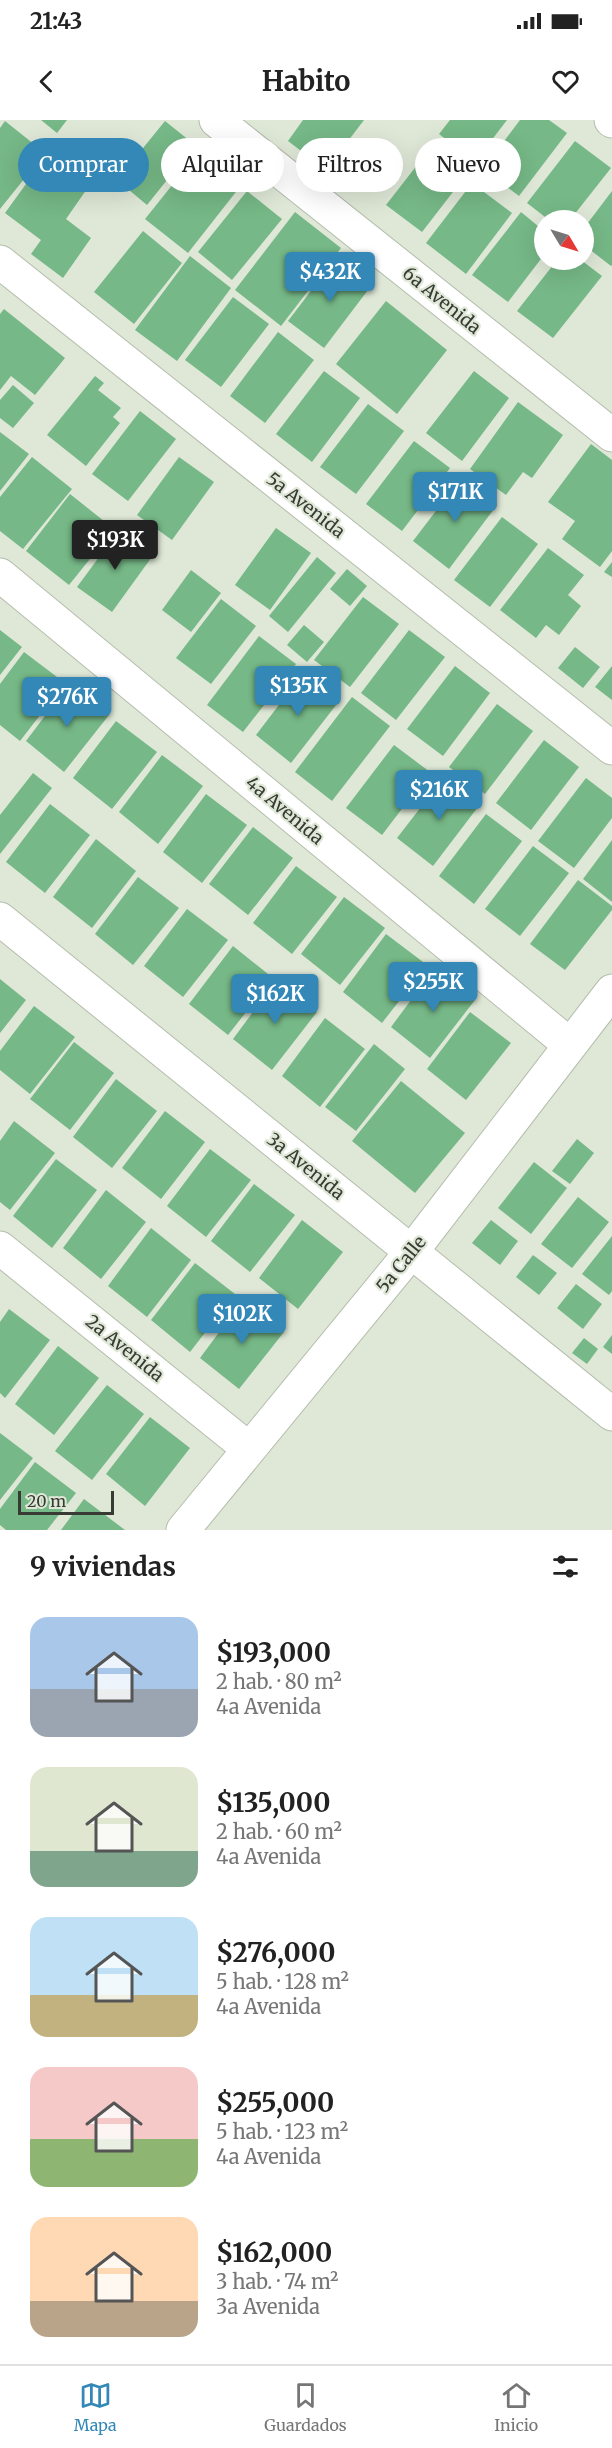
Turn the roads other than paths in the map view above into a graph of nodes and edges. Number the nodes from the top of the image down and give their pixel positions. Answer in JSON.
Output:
{"nodes":[{"id":1,"x":216,"y":120,"type":"edge"},
{"id":2,"x":0,"y":262,"type":"edge"},
{"id":3,"x":612,"y":435,"type":"edge"},
{"id":4,"x":0,"y":575,"type":"edge"},
{"id":5,"x":612,"y":748,"type":"edge"},
{"id":6,"x":0,"y":918,"type":"edge"},
{"id":7,"x":612,"y":991,"type":"edge"},
{"id":8,"x":570,"y":1045,"type":"junction"},
{"id":9,"x":0,"y":1248,"type":"edge"},
{"id":10,"x":412,"y":1251,"type":"junction"},
{"id":11,"x":612,"y":1414,"type":"edge"},
{"id":12,"x":249,"y":1449,"type":"junction"},
{"id":13,"x":183,"y":1530,"type":"edge"}],
"edges":[{"from":1,"to":3,"type":"street","name":"6a Avenida"},
{"from":2,"to":5,"type":"street","name":"5a Avenida"},
{"from":4,"to":8,"type":"street","name":"4a Avenida"},
{"from":6,"to":10,"type":"street","name":"3a Avenida"},
{"from":7,"to":8,"type":"street","name":"5a Calle"},
{"from":8,"to":10,"type":"street","name":"5a Calle"},
{"from":9,"to":12,"type":"street","name":"2a Avenida"},
{"from":10,"to":11,"type":"street","name":"3a Avenida"},
{"from":10,"to":12,"type":"street","name":"5a Calle"},
{"from":12,"to":13,"type":"street","name":"5a Calle"}]}
